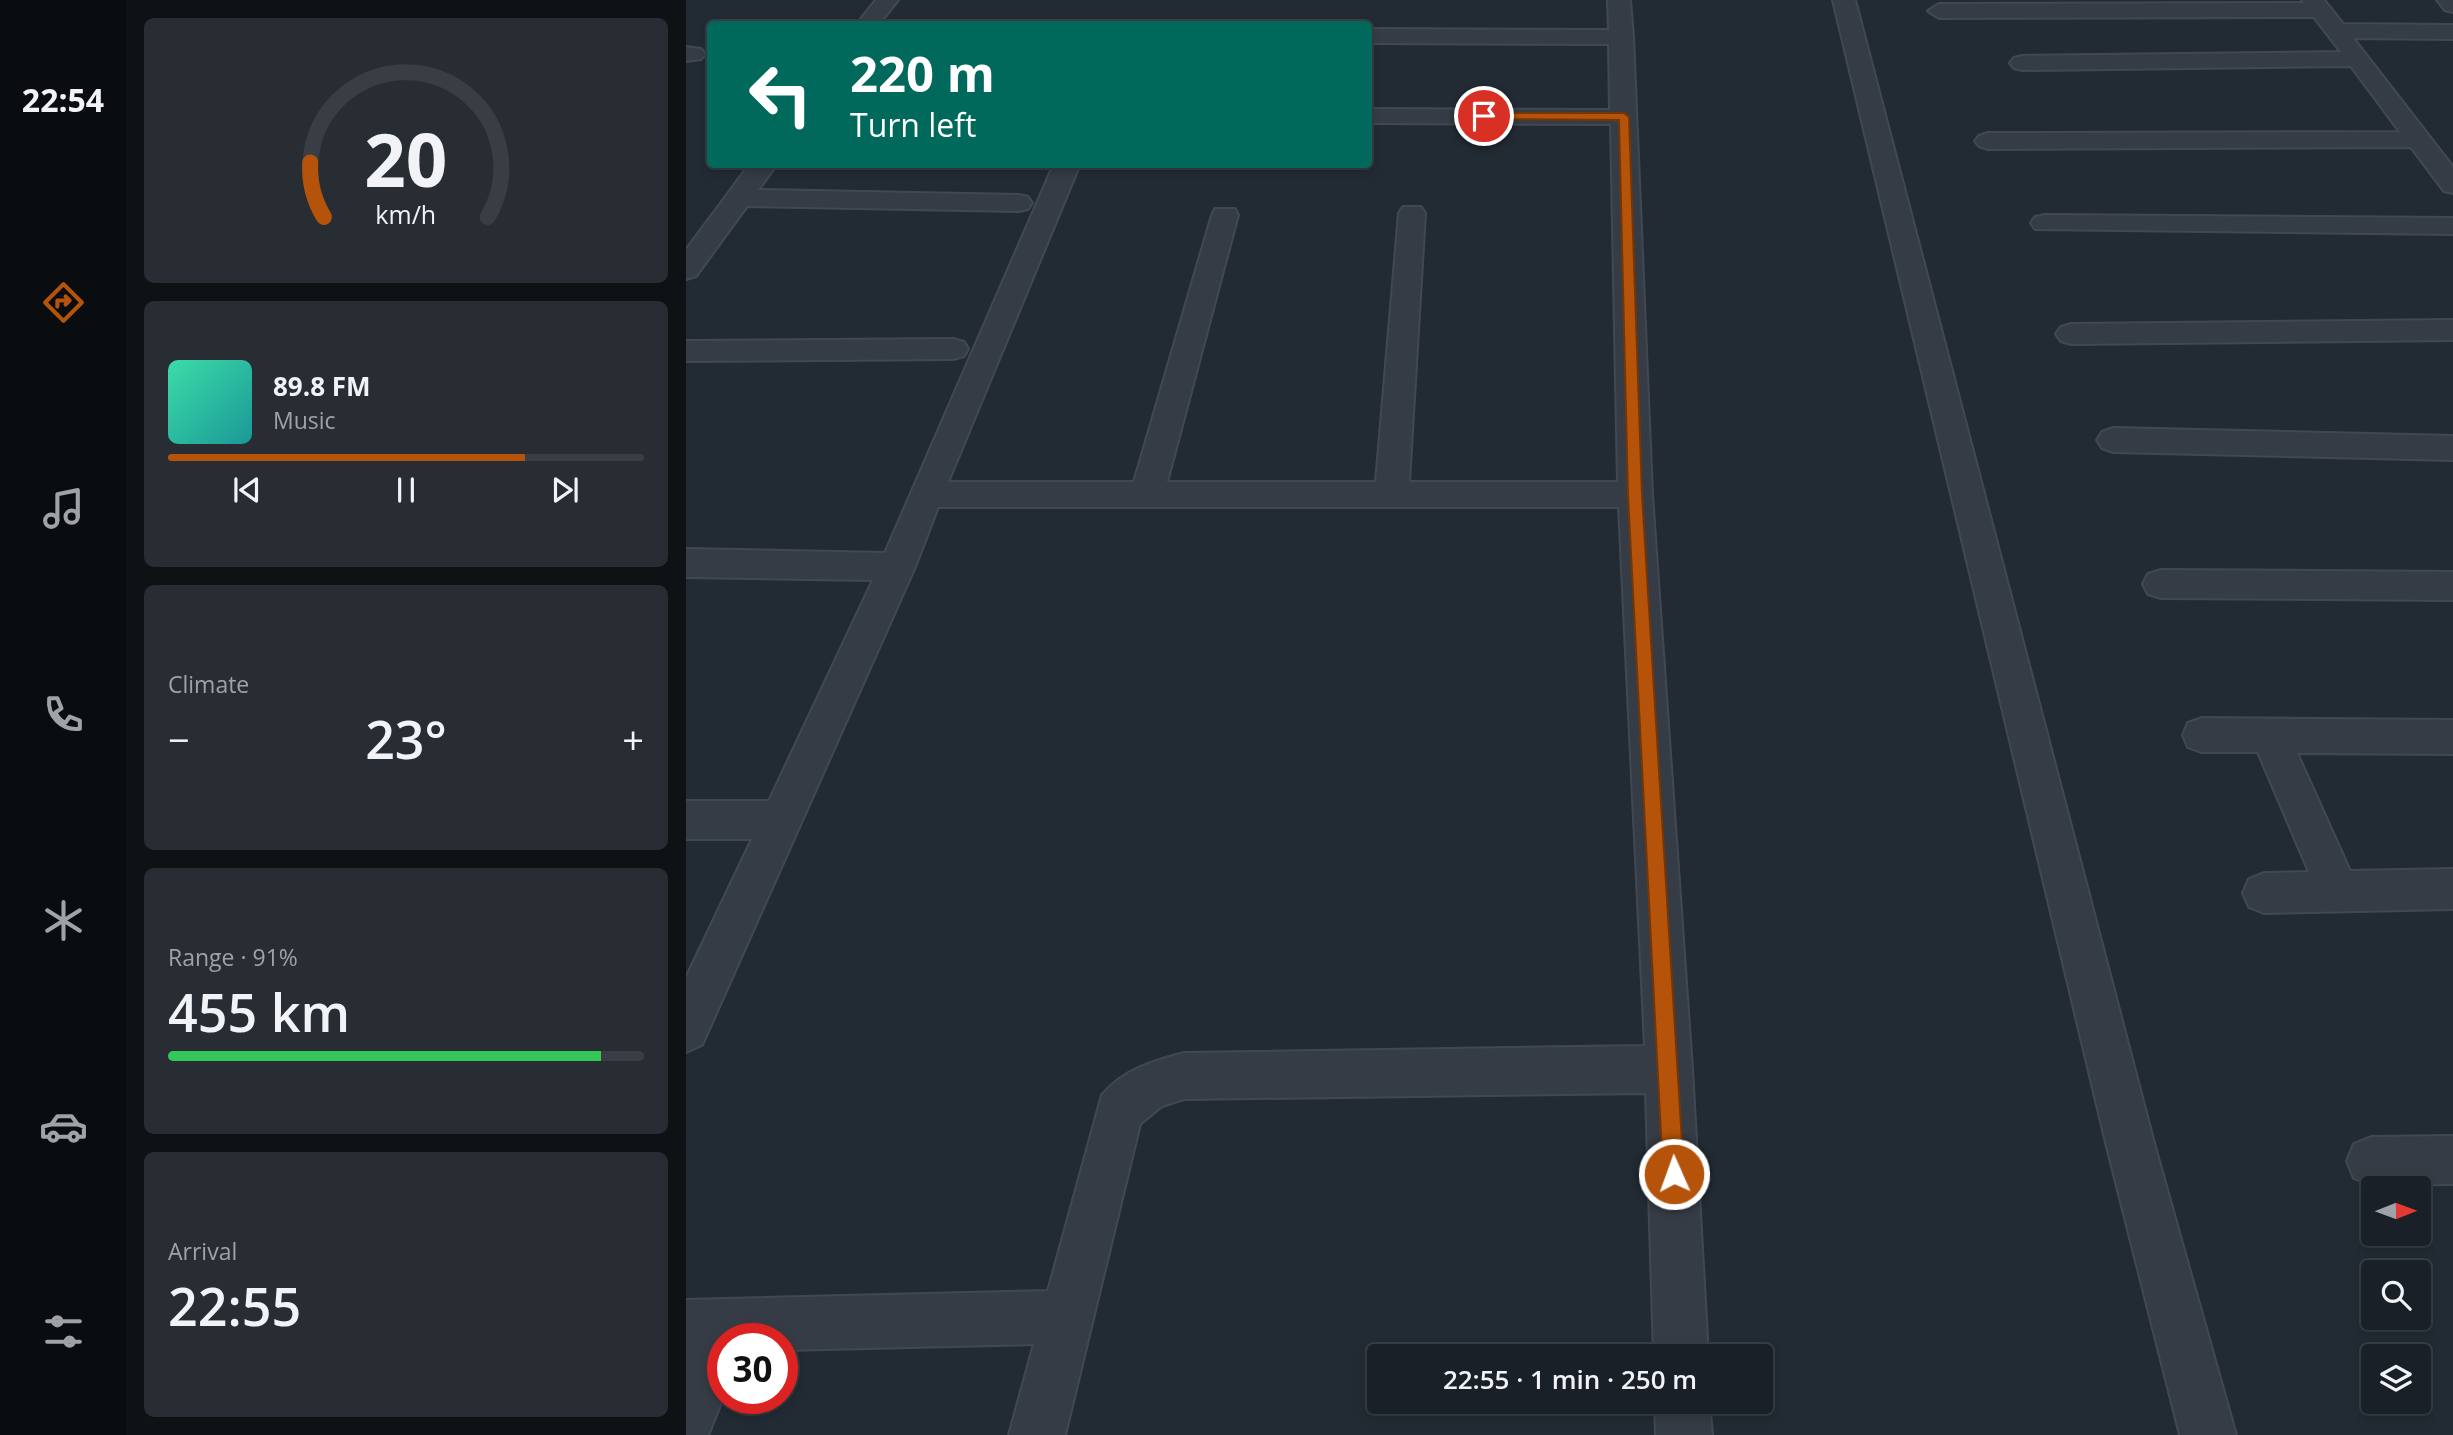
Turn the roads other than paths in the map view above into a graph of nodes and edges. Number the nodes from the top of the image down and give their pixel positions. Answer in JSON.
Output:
{"nodes":[{"id":1,"x":887,"y":0,"type":"edge"},
{"id":2,"x":1619,"y":0,"type":"edge"},
{"id":3,"x":1844,"y":0,"type":"edge"},
{"id":4,"x":2448,"y":0,"type":"edge"},
{"id":5,"x":2167,"y":5,"type":"edge"},
{"id":6,"x":2317,"y":5,"type":"edge"},
{"id":7,"x":2453,"y":5,"type":"edge"},
{"id":8,"x":1939,"y":11,"type":"dead end"},
{"id":9,"x":870,"y":21,"type":"edge"},
{"id":10,"x":2337,"y":31,"type":"junction"},
{"id":11,"x":2453,"y":32,"type":"edge"},
{"id":12,"x":1372,"y":36,"type":"edge"},
{"id":13,"x":1622,"y":37,"type":"junction"},
{"id":14,"x":2357,"y":59,"type":"junction"},
{"id":15,"x":2022,"y":64,"type":"dead end"},
{"id":16,"x":1372,"y":116,"type":"edge"},
{"id":17,"x":1624,"y":117,"type":"junction"},
{"id":18,"x":2418,"y":139,"type":"junction"},
{"id":19,"x":1988,"y":141,"type":"dead end"},
{"id":20,"x":761,"y":168,"type":"edge"},
{"id":21,"x":1065,"y":168,"type":"edge"},
{"id":22,"x":2452,"y":183,"type":"edge"},
{"id":23,"x":739,"y":198,"type":"junction"},
{"id":24,"x":1019,"y":203,"type":"dead end"},
{"id":25,"x":1412,"y":213,"type":"dead end"},
{"id":26,"x":1225,"y":215,"type":"dead end"},
{"id":27,"x":2045,"y":223,"type":"dead end"},
{"id":28,"x":2453,"y":226,"type":"edge"},
{"id":29,"x":686,"y":270,"type":"edge"},
{"id":30,"x":2453,"y":330,"type":"edge"},
{"id":31,"x":2071,"y":334,"type":"dead end"},
{"id":32,"x":953,"y":349,"type":"dead end"},
{"id":33,"x":686,"y":351,"type":"edge"},
{"id":34,"x":2113,"y":440,"type":"dead end"},
{"id":35,"x":2453,"y":448,"type":"edge"},
{"id":36,"x":926,"y":494,"type":"junction"},
{"id":37,"x":1147,"y":494,"type":"junction"},
{"id":38,"x":1635,"y":495,"type":"junction"},
{"id":39,"x":1391,"y":497,"type":"junction"},
{"id":40,"x":686,"y":563,"type":"edge"},
{"id":41,"x":897,"y":567,"type":"junction"},
{"id":42,"x":2161,"y":584,"type":"dead end"},
{"id":43,"x":2453,"y":586,"type":"edge"},
{"id":44,"x":2202,"y":735,"type":"dead end"},
{"id":45,"x":2270,"y":736,"type":"junction"},
{"id":46,"x":2453,"y":737,"type":"edge"},
{"id":47,"x":686,"y":820,"type":"edge"},
{"id":48,"x":781,"y":820,"type":"junction"},
{"id":49,"x":2453,"y":889,"type":"edge"},
{"id":50,"x":2338,"y":891,"type":"junction"},
{"id":51,"x":2264,"y":892,"type":"dead end"},
{"id":52,"x":686,"y":1029,"type":"edge"},
{"id":53,"x":1670,"y":1069,"type":"junction"},
{"id":54,"x":2453,"y":1160,"type":"edge"},
{"id":55,"x":2371,"y":1161,"type":"dead end"},
{"id":56,"x":1065,"y":1317,"type":"junction"},
{"id":57,"x":705,"y":1326,"type":"edge"},
{"id":58,"x":1681,"y":1344,"type":"edge"},
{"id":59,"x":1683,"y":1414,"type":"edge"},
{"id":60,"x":686,"y":1422,"type":"edge"},
{"id":61,"x":1037,"y":1435,"type":"edge"},
{"id":62,"x":1684,"y":1435,"type":"edge"},
{"id":63,"x":2208,"y":1435,"type":"edge"}],
"edges":[{"from":1,"to":9,"type":"street"},
{"from":2,"to":13,"type":"street"},
{"from":3,"to":63,"type":"street"},
{"from":4,"to":7,"type":"street"},
{"from":5,"to":6,"type":"street"},
{"from":5,"to":8,"type":"street"},
{"from":6,"to":10,"type":"street"},
{"from":10,"to":11,"type":"street"},
{"from":10,"to":14,"type":"street"},
{"from":12,"to":13,"type":"street"},
{"from":13,"to":17,"type":"street"},
{"from":14,"to":15,"type":"street"},
{"from":14,"to":18,"type":"street"},
{"from":16,"to":17,"type":"street"},
{"from":17,"to":38,"type":"street"},
{"from":18,"to":19,"type":"street"},
{"from":18,"to":22,"type":"street"},
{"from":20,"to":23,"type":"street"},
{"from":21,"to":36,"type":"street"},
{"from":23,"to":24,"type":"street"},
{"from":23,"to":29,"type":"street"},
{"from":25,"to":39,"type":"street"},
{"from":26,"to":37,"type":"street"},
{"from":27,"to":28,"type":"street"},
{"from":30,"to":31,"type":"street"},
{"from":32,"to":33,"type":"street"},
{"from":34,"to":35,"type":"street"},
{"from":36,"to":37,"type":"street"},
{"from":36,"to":41,"type":"street"},
{"from":37,"to":39,"type":"street"},
{"from":38,"to":39,"type":"street"},
{"from":38,"to":53,"type":"street"},
{"from":40,"to":41,"type":"street"},
{"from":41,"to":48,"type":"street"},
{"from":42,"to":43,"type":"street"},
{"from":44,"to":45,"type":"street"},
{"from":45,"to":46,"type":"street"},
{"from":45,"to":50,"type":"street"},
{"from":47,"to":48,"type":"street"},
{"from":48,"to":52,"type":"street"},
{"from":49,"to":50,"type":"street"},
{"from":50,"to":51,"type":"street"},
{"from":53,"to":56,"type":"street"},
{"from":53,"to":58,"type":"street"},
{"from":54,"to":55,"type":"street"},
{"from":56,"to":57,"type":"street"},
{"from":56,"to":61,"type":"street"},
{"from":57,"to":60,"type":"street"},
{"from":59,"to":62,"type":"street"}]}
